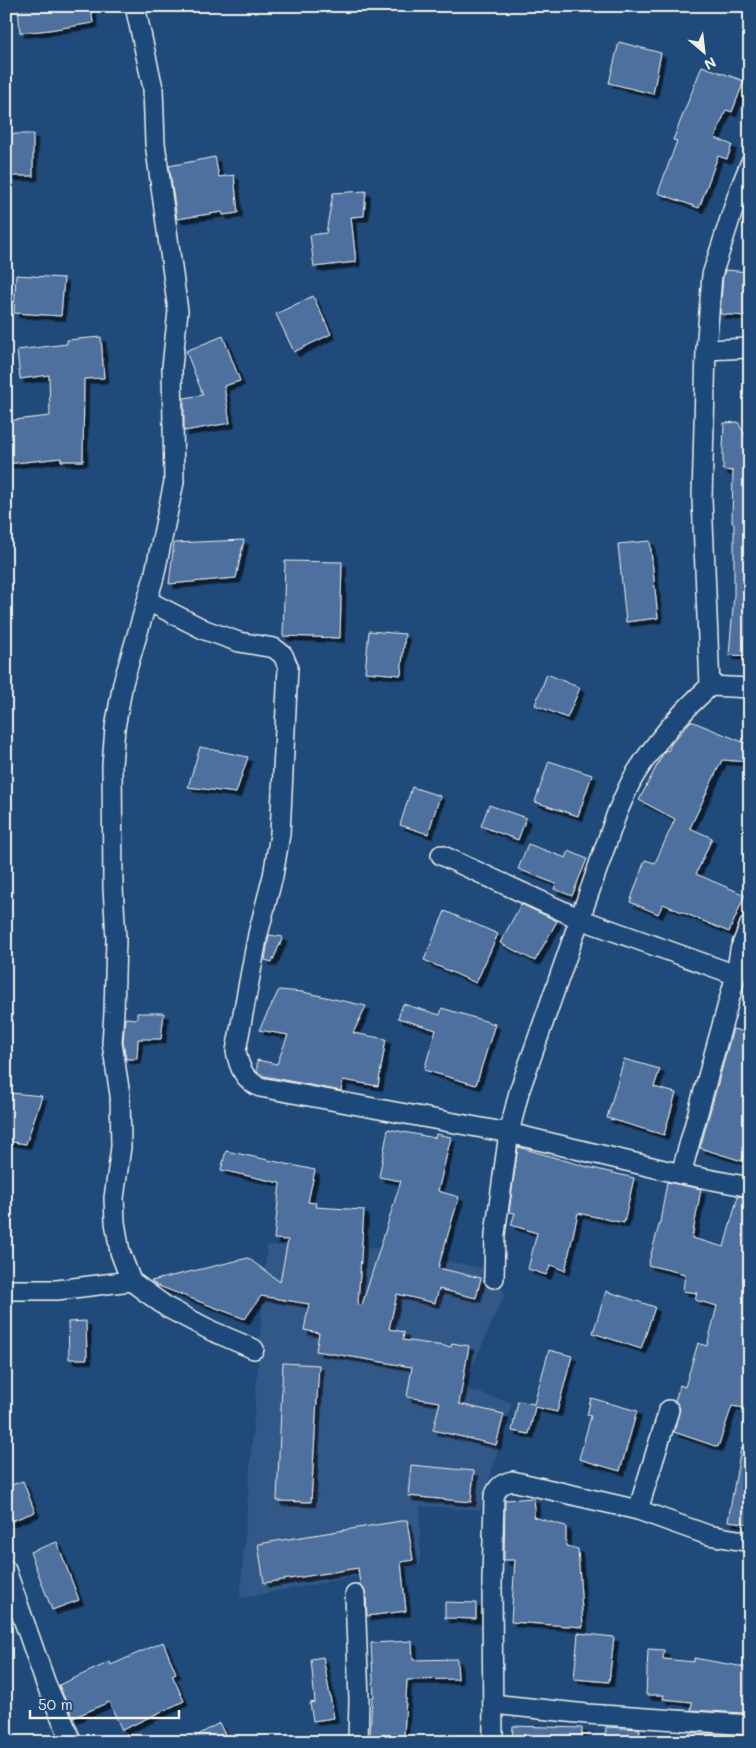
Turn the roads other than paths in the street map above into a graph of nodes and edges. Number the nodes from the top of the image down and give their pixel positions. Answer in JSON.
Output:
{"nodes":[{"id":1,"x":135,"y":6,"type":"edge"},
{"id":2,"x":750,"y":164,"type":"edge"},
{"id":3,"x":750,"y":348,"type":"edge"},
{"id":4,"x":706,"y":350,"type":"junction"},
{"id":5,"x":148,"y":601,"type":"junction"},
{"id":6,"x":710,"y":686,"type":"junction"},
{"id":7,"x":750,"y":688,"type":"edge"},
{"id":8,"x":441,"y":855,"type":"dead end"},
{"id":9,"x":580,"y":919,"type":"junction"},
{"id":10,"x":750,"y":924,"type":"edge"},
{"id":11,"x":736,"y":975,"type":"junction"},
{"id":12,"x":509,"y":1133,"type":"junction"},
{"id":13,"x":682,"y":1174,"type":"junction"},
{"id":14,"x":750,"y":1187,"type":"edge"},
{"id":15,"x":494,"y":1278,"type":"dead end"},
{"id":16,"x":131,"y":1281,"type":"junction"},
{"id":17,"x":6,"y":1290,"type":"edge"},
{"id":18,"x":254,"y":1349,"type":"dead end"},
{"id":19,"x":669,"y":1410,"type":"dead end"},
{"id":20,"x":638,"y":1510,"type":"junction"},
{"id":21,"x":750,"y":1542,"type":"edge"},
{"id":22,"x":6,"y":1570,"type":"edge"},
{"id":23,"x":355,"y":1594,"type":"dead end"},
{"id":24,"x":493,"y":1704,"type":"junction"},
{"id":25,"x":750,"y":1725,"type":"edge"},
{"id":26,"x":72,"y":1742,"type":"edge"},
{"id":27,"x":358,"y":1742,"type":"edge"},
{"id":28,"x":493,"y":1742,"type":"edge"}],
"edges":[{"from":1,"to":5,"type":"street"},
{"from":2,"to":4,"type":"street"},
{"from":3,"to":4,"type":"street"},
{"from":4,"to":6,"type":"street"},
{"from":5,"to":12,"type":"street"},
{"from":5,"to":16,"type":"street"},
{"from":6,"to":7,"type":"street"},
{"from":6,"to":9,"type":"street"},
{"from":8,"to":9,"type":"street"},
{"from":9,"to":11,"type":"street"},
{"from":9,"to":12,"type":"street"},
{"from":10,"to":11,"type":"street"},
{"from":11,"to":13,"type":"street"},
{"from":12,"to":13,"type":"street"},
{"from":12,"to":15,"type":"street"},
{"from":13,"to":14,"type":"street"},
{"from":16,"to":17,"type":"street"},
{"from":16,"to":18,"type":"street"},
{"from":19,"to":20,"type":"street"},
{"from":20,"to":21,"type":"street"},
{"from":20,"to":24,"type":"street"},
{"from":22,"to":26,"type":"street"},
{"from":23,"to":27,"type":"street"},
{"from":24,"to":25,"type":"street"},
{"from":24,"to":28,"type":"street"}]}
